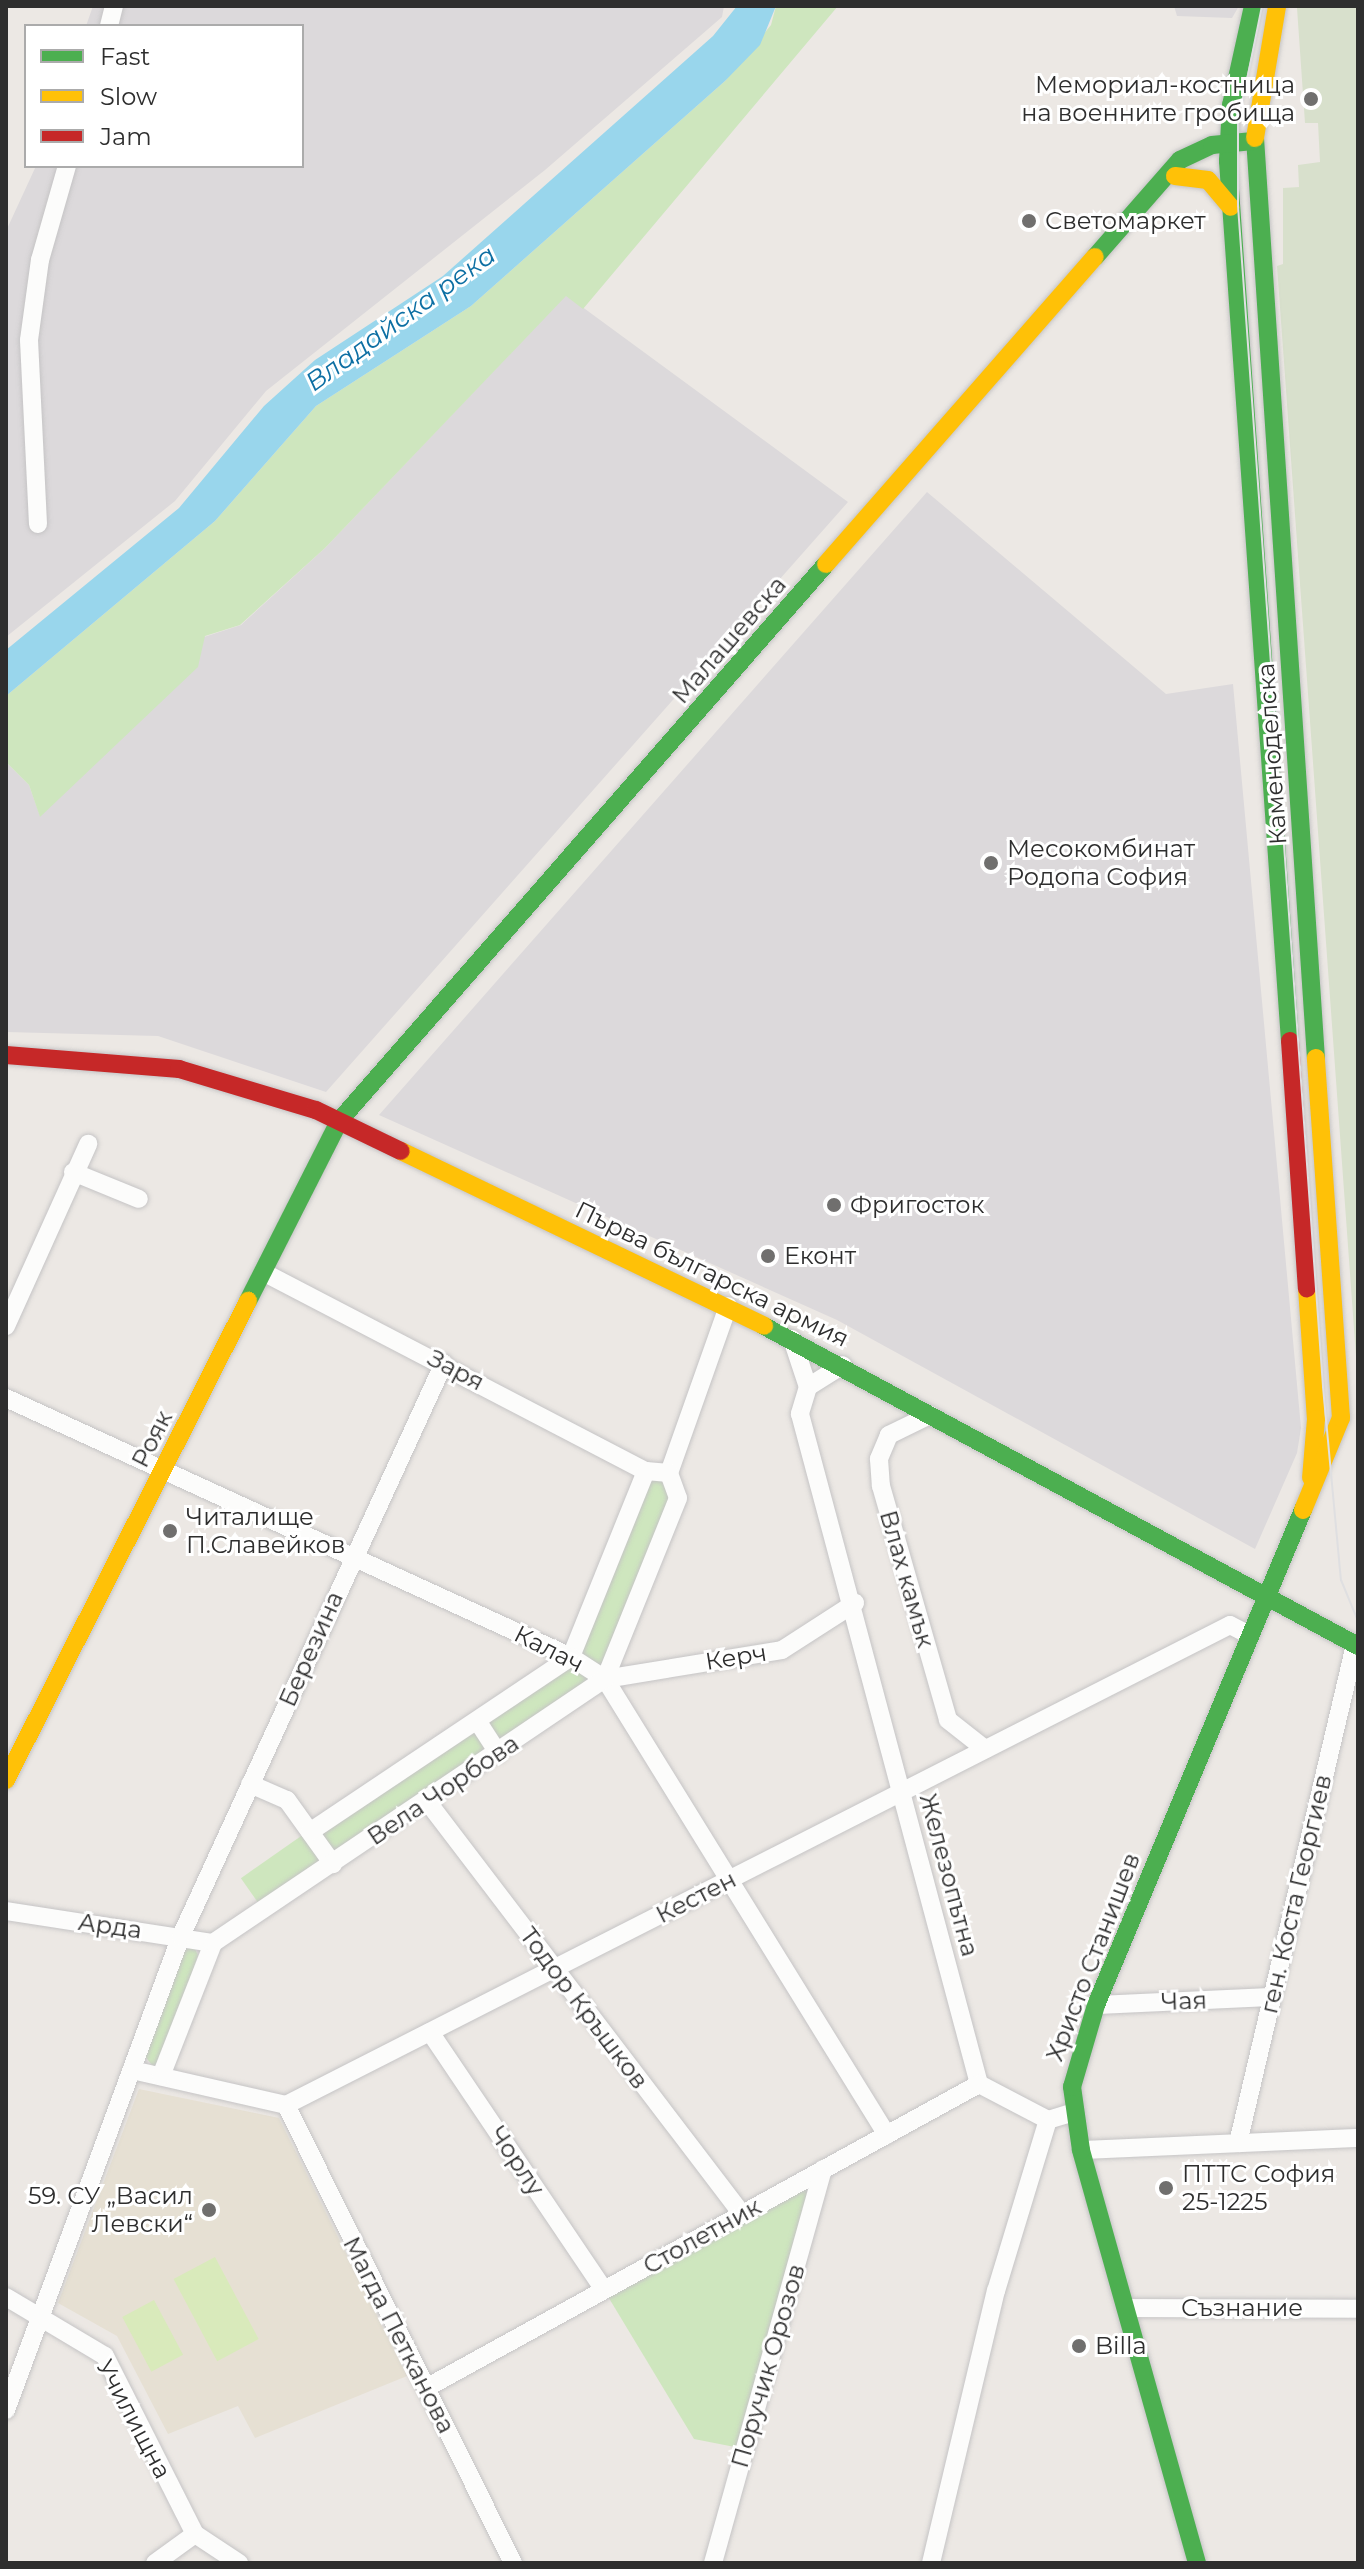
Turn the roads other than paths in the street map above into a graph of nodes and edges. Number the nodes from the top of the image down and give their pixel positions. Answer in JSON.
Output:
{"nodes":[{"id":1,"x":1253,"y":6,"type":"edge"},
{"id":2,"x":1277,"y":6,"type":"edge"},
{"id":3,"x":1235,"y":85,"type":"junction"},
{"id":4,"x":1254,"y":149,"type":"junction"},
{"id":5,"x":1191,"y":151,"type":"junction"},
{"id":6,"x":1228,"y":152,"type":"junction"},
{"id":7,"x":66,"y":168,"type":"edge"},
{"id":8,"x":1175,"y":176,"type":"junction"},
{"id":9,"x":1154,"y":192,"type":"junction"},
{"id":10,"x":1231,"y":207,"type":"junction"},
{"id":11,"x":38,"y":524,"type":"dead end"},
{"id":12,"x":6,"y":1055,"type":"edge"},
{"id":13,"x":340,"y":1120,"type":"junction"},
{"id":14,"x":88,"y":1144,"type":"dead end"},
{"id":15,"x":73,"y":1172,"type":"junction"},
{"id":16,"x":139,"y":1199,"type":"dead end"},
{"id":17,"x":263,"y":1272,"type":"junction"},
{"id":18,"x":6,"y":1280,"type":"edge"},
{"id":19,"x":24,"y":1289,"type":"junction"},
{"id":20,"x":728,"y":1306,"type":"junction"},
{"id":21,"x":6,"y":1326,"type":"edge"},
{"id":22,"x":792,"y":1339,"type":"junction"},
{"id":23,"x":444,"y":1363,"type":"junction"},
{"id":24,"x":843,"y":1365,"type":"junction"},
{"id":25,"x":808,"y":1387,"type":"junction"},
{"id":26,"x":6,"y":1398,"type":"edge"},
{"id":27,"x":930,"y":1415,"type":"junction"},
{"id":28,"x":164,"y":1468,"type":"junction"},
{"id":29,"x":646,"y":1471,"type":"junction"},
{"id":30,"x":669,"y":1473,"type":"junction"},
{"id":31,"x":1309,"y":1494,"type":"junction"},
{"id":32,"x":353,"y":1556,"type":"junction"},
{"id":33,"x":1263,"y":1593,"type":"junction"},
{"id":34,"x":855,"y":1603,"type":"junction"},
{"id":35,"x":1246,"y":1633,"type":"junction"},
{"id":36,"x":1357,"y":1646,"type":"edge"},
{"id":37,"x":571,"y":1657,"type":"junction"},
{"id":38,"x":605,"y":1679,"type":"junction"},
{"id":39,"x":478,"y":1722,"type":"junction"},
{"id":40,"x":985,"y":1749,"type":"junction"},
{"id":41,"x":498,"y":1753,"type":"junction"},
{"id":42,"x":6,"y":1780,"type":"edge"},
{"id":43,"x":250,"y":1784,"type":"junction"},
{"id":44,"x":902,"y":1790,"type":"junction"},
{"id":45,"x":427,"y":1801,"type":"junction"},
{"id":46,"x":310,"y":1832,"type":"junction"},
{"id":47,"x":333,"y":1864,"type":"junction"},
{"id":48,"x":730,"y":1880,"type":"junction"},
{"id":49,"x":6,"y":1911,"type":"edge"},
{"id":50,"x":181,"y":1936,"type":"junction"},
{"id":51,"x":213,"y":1943,"type":"junction"},
{"id":52,"x":554,"y":1969,"type":"junction"},
{"id":53,"x":1272,"y":1997,"type":"junction"},
{"id":54,"x":1096,"y":2005,"type":"junction"},
{"id":55,"x":430,"y":2032,"type":"junction"},
{"id":56,"x":132,"y":2070,"type":"junction"},
{"id":57,"x":161,"y":2076,"type":"junction"},
{"id":58,"x":979,"y":2084,"type":"junction"},
{"id":59,"x":286,"y":2105,"type":"junction"},
{"id":60,"x":1074,"y":2112,"type":"junction"},
{"id":61,"x":1048,"y":2120,"type":"junction"},
{"id":62,"x":887,"y":2135,"type":"junction"},
{"id":63,"x":1358,"y":2138,"type":"edge"},
{"id":64,"x":1238,"y":2143,"type":"junction"},
{"id":65,"x":1081,"y":2150,"type":"junction"},
{"id":66,"x":823,"y":2169,"type":"junction"},
{"id":67,"x":742,"y":2214,"type":"junction"},
{"id":68,"x":604,"y":2290,"type":"junction"},
{"id":69,"x":6,"y":2297,"type":"edge"},
{"id":70,"x":1126,"y":2308,"type":"junction"},
{"id":71,"x":1358,"y":2309,"type":"edge"},
{"id":72,"x":40,"y":2315,"type":"junction"},
{"id":73,"x":426,"y":2388,"type":"junction"},
{"id":74,"x":6,"y":2410,"type":"edge"},
{"id":75,"x":195,"y":2534,"type":"junction"},
{"id":76,"x":155,"y":2563,"type":"edge"},
{"id":77,"x":239,"y":2563,"type":"edge"},
{"id":78,"x":513,"y":2563,"type":"edge"},
{"id":79,"x":713,"y":2563,"type":"edge"},
{"id":80,"x":916,"y":2563,"type":"edge"},
{"id":81,"x":931,"y":2563,"type":"edge"},
{"id":82,"x":938,"y":2563,"type":"edge"},
{"id":83,"x":1197,"y":2563,"type":"edge"}],
"edges":[{"from":1,"to":3,"type":"street","name":"Каменоделска"},
{"from":2,"to":4,"type":"street","name":"Каменоделска"},
{"from":3,"to":5,"type":"street"},
{"from":3,"to":6,"type":"street","name":"Каменоделска"},
{"from":4,"to":6,"type":"street","name":"Малашевска"},
{"from":4,"to":31,"type":"street","name":"Каменоделска"},
{"from":5,"to":6,"type":"street","name":"Малашевска"},
{"from":5,"to":9,"type":"street","name":"Малашевска"},
{"from":6,"to":8,"type":"street","name":"Малашевска"},
{"from":6,"to":10,"type":"street","name":"Каменоделска"},
{"from":7,"to":11,"type":"street"},
{"from":8,"to":9,"type":"street","name":"Малашевска"},
{"from":8,"to":10,"type":"street"},
{"from":9,"to":13,"type":"street","name":"Малашевска"},
{"from":10,"to":31,"type":"street","name":"Каменоделска"},
{"from":12,"to":13,"type":"street","name":"Първа българска армия"},
{"from":13,"to":17,"type":"street","name":"Рояк"},
{"from":13,"to":20,"type":"street","name":"Първа българска армия"},
{"from":14,"to":15,"type":"street"},
{"from":15,"to":16,"type":"street"},
{"from":15,"to":19,"type":"street"},
{"from":17,"to":23,"type":"street","name":"Заря"},
{"from":17,"to":28,"type":"street","name":"Рояк"},
{"from":18,"to":19,"type":"street"},
{"from":19,"to":21,"type":"street"},
{"from":20,"to":22,"type":"street","name":"Първа българска армия"},
{"from":20,"to":30,"type":"street"},
{"from":22,"to":24,"type":"street","name":"Първа българска армия"},
{"from":22,"to":25,"type":"street"},
{"from":23,"to":29,"type":"street","name":"Заря"},
{"from":23,"to":32,"type":"street","name":"Березина"},
{"from":24,"to":25,"type":"street"},
{"from":24,"to":27,"type":"street","name":"Първа българска армия"},
{"from":25,"to":34,"type":"street"},
{"from":26,"to":28,"type":"street","name":"Калач"},
{"from":27,"to":33,"type":"street","name":"Първа българска армия"},
{"from":27,"to":40,"type":"street","name":"Влах камък"},
{"from":28,"to":32,"type":"street","name":"Калач"},
{"from":28,"to":42,"type":"street","name":"Рояк"},
{"from":29,"to":30,"type":"street"},
{"from":29,"to":37,"type":"street"},
{"from":30,"to":38,"type":"street"},
{"from":31,"to":33,"type":"street","name":"Каменоделска"},
{"from":32,"to":37,"type":"street","name":"Калач"},
{"from":32,"to":43,"type":"street","name":"Березина"},
{"from":33,"to":35,"type":"street","name":"Христо Станишев"},
{"from":33,"to":36,"type":"street","name":"Първа българска армия"},
{"from":34,"to":38,"type":"street","name":"Керч"},
{"from":34,"to":44,"type":"street","name":"Железопътна"},
{"from":35,"to":40,"type":"street","name":"Кестен"},
{"from":35,"to":54,"type":"street","name":"Христо Станишев"},
{"from":36,"to":53,"type":"street","name":"ген. Коста Георгиев"},
{"from":37,"to":38,"type":"street","name":"Калач"},
{"from":37,"to":39,"type":"street","name":"Вела Чорбова"},
{"from":38,"to":41,"type":"street","name":"Вела Чорбова"},
{"from":38,"to":48,"type":"street","name":"Калач"},
{"from":39,"to":41,"type":"street"},
{"from":39,"to":46,"type":"street","name":"Вела Чорбова"},
{"from":40,"to":44,"type":"street","name":"Кестен"},
{"from":41,"to":45,"type":"street","name":"Вела Чорбова"},
{"from":43,"to":46,"type":"street"},
{"from":43,"to":50,"type":"street","name":"Березина"},
{"from":44,"to":48,"type":"street","name":"Кестен"},
{"from":44,"to":58,"type":"street","name":"Железопътна"},
{"from":45,"to":47,"type":"street","name":"Вела Чорбова"},
{"from":45,"to":52,"type":"street","name":"Тодор Кръшков"},
{"from":46,"to":47,"type":"street"},
{"from":47,"to":51,"type":"street","name":"Вела Чорбова"},
{"from":48,"to":52,"type":"street","name":"Кестен"},
{"from":48,"to":62,"type":"street","name":"Калач"},
{"from":49,"to":50,"type":"street","name":"Арда"},
{"from":50,"to":51,"type":"street","name":"Арда"},
{"from":50,"to":56,"type":"street"},
{"from":51,"to":57,"type":"street"},
{"from":52,"to":55,"type":"street","name":"Кестен"},
{"from":52,"to":67,"type":"street","name":"Тодор Кръшков"},
{"from":53,"to":54,"type":"street","name":"Чая"},
{"from":53,"to":64,"type":"street","name":"ген. Коста Георгиев"},
{"from":54,"to":60,"type":"street","name":"Христо Станишев"},
{"from":55,"to":59,"type":"street","name":"Кестен"},
{"from":55,"to":68,"type":"street","name":"Чорлу"},
{"from":56,"to":57,"type":"street"},
{"from":56,"to":72,"type":"street"},
{"from":57,"to":59,"type":"street"},
{"from":58,"to":61,"type":"street"},
{"from":58,"to":62,"type":"street","name":"Столетник"},
{"from":59,"to":73,"type":"street","name":"Магда Петканова"},
{"from":60,"to":61,"type":"street"},
{"from":60,"to":65,"type":"street"},
{"from":61,"to":81,"type":"street"},
{"from":62,"to":66,"type":"street","name":"Столетник"},
{"from":63,"to":64,"type":"street"},
{"from":64,"to":65,"type":"street"},
{"from":65,"to":70,"type":"street"},
{"from":66,"to":67,"type":"street","name":"Столетник"},
{"from":66,"to":79,"type":"street","name":"Поручик Орозов"},
{"from":67,"to":68,"type":"street","name":"Столетник"},
{"from":68,"to":73,"type":"street","name":"Столетник"},
{"from":69,"to":72,"type":"street","name":"Училищна"},
{"from":70,"to":71,"type":"street","name":"Съзнание"},
{"from":70,"to":83,"type":"street"},
{"from":72,"to":74,"type":"street"},
{"from":72,"to":75,"type":"street","name":"Училищна"},
{"from":73,"to":78,"type":"street","name":"Магда Петканова"},
{"from":75,"to":76,"type":"street"},
{"from":75,"to":77,"type":"street","name":"Училищна"},
{"from":80,"to":81,"type":"street"},
{"from":81,"to":82,"type":"street"}]}
